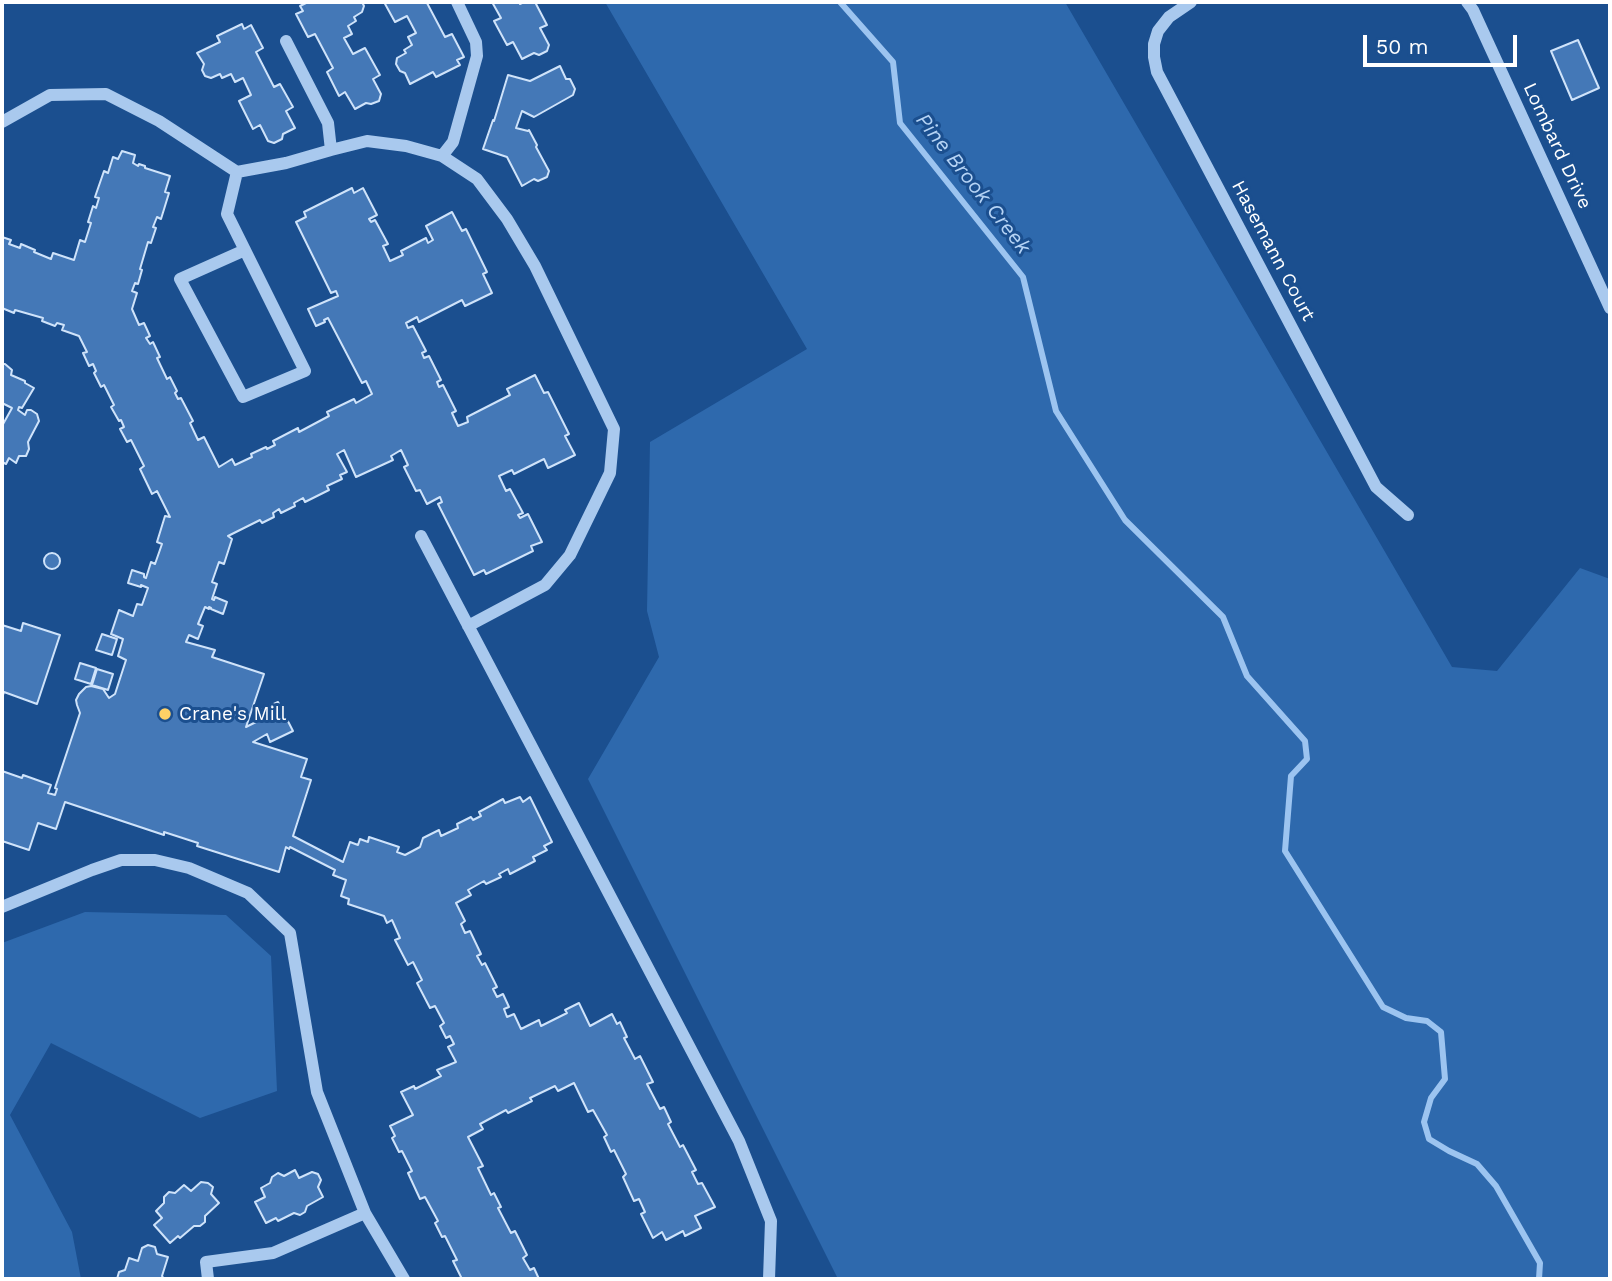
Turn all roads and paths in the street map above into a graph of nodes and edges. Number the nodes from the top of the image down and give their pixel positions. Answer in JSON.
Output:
{"nodes":[{"id":1,"x":457,"y":2,"type":"edge"},
{"id":2,"x":1191,"y":2,"type":"edge"},
{"id":3,"x":1467,"y":2,"type":"edge"},
{"id":4,"x":286,"y":41,"type":"dead end"},
{"id":5,"x":2,"y":122,"type":"edge"},
{"id":6,"x":331,"y":150,"type":"junction"},
{"id":7,"x":442,"y":156,"type":"junction"},
{"id":8,"x":237,"y":172,"type":"junction"},
{"id":9,"x":245,"y":250,"type":"junction"},
{"id":10,"x":1610,"y":308,"type":"edge"},
{"id":11,"x":1408,"y":514,"type":"dead end"},
{"id":12,"x":421,"y":536,"type":"dead end"},
{"id":13,"x":468,"y":626,"type":"junction"},
{"id":14,"x":2,"y":907,"type":"edge"},
{"id":15,"x":365,"y":1213,"type":"junction"},
{"id":16,"x":208,"y":1279,"type":"edge"},
{"id":17,"x":404,"y":1279,"type":"edge"},
{"id":18,"x":769,"y":1279,"type":"edge"}],
"edges":[{"from":1,"to":7,"type":"street"},
{"from":2,"to":11,"type":"street","name":"Hasemann Court"},
{"from":3,"to":10,"type":"street","name":"Lombard Drive"},
{"from":4,"to":6,"type":"street"},
{"from":5,"to":8,"type":"street"},
{"from":6,"to":7,"type":"street"},
{"from":6,"to":8,"type":"street"},
{"from":7,"to":13,"type":"street"},
{"from":8,"to":9,"type":"street"},
{"from":9,"to":9,"type":"street"},
{"from":12,"to":13,"type":"street"},
{"from":13,"to":18,"type":"street"},
{"from":14,"to":15,"type":"street"},
{"from":15,"to":16,"type":"street"},
{"from":15,"to":17,"type":"street"}]}
